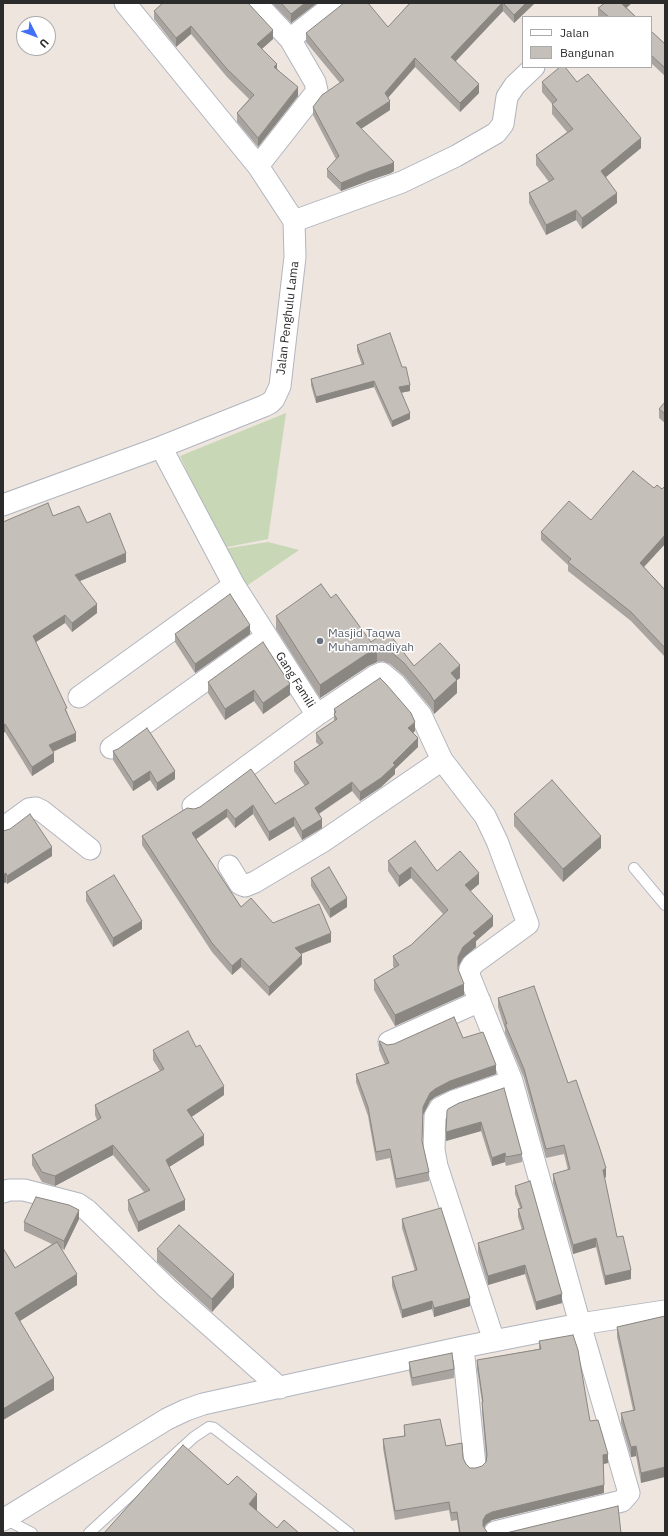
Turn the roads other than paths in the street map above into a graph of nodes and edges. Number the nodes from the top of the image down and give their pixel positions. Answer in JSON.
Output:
{"nodes":[{"id":1,"x":125,"y":3,"type":"edge"},
{"id":2,"x":256,"y":3,"type":"edge"},
{"id":3,"x":336,"y":3,"type":"edge"},
{"id":4,"x":290,"y":39,"type":"junction"},
{"id":5,"x":533,"y":68,"type":"edge"},
{"id":6,"x":258,"y":166,"type":"junction"},
{"id":7,"x":294,"y":221,"type":"junction"},
{"id":8,"x":161,"y":447,"type":"junction"},
{"id":9,"x":3,"y":504,"type":"edge"},
{"id":10,"x":234,"y":585,"type":"junction"},
{"id":11,"x":267,"y":636,"type":"junction"},
{"id":12,"x":78,"y":698,"type":"dead end"},
{"id":13,"x":317,"y":715,"type":"junction"},
{"id":14,"x":111,"y":748,"type":"dead end"},
{"id":15,"x":442,"y":760,"type":"junction"},
{"id":16,"x":192,"y":806,"type":"dead end"},
{"id":17,"x":3,"y":828,"type":"edge"},
{"id":18,"x":90,"y":849,"type":"dead end"},
{"id":19,"x":229,"y":866,"type":"dead end"},
{"id":20,"x":634,"y":868,"type":"dead end"},
{"id":21,"x":665,"y":905,"type":"edge"},
{"id":22,"x":480,"y":1001,"type":"junction"},
{"id":23,"x":389,"y":1042,"type":"dead end"},
{"id":24,"x":512,"y":1081,"type":"junction"},
{"id":25,"x":3,"y":1192,"type":"edge"},
{"id":26,"x":665,"y":1311,"type":"edge"},
{"id":27,"x":580,"y":1324,"type":"junction"},
{"id":28,"x":494,"y":1341,"type":"junction"},
{"id":29,"x":463,"y":1346,"type":"junction"},
{"id":30,"x":280,"y":1388,"type":"junction"},
{"id":31,"x":475,"y":1465,"type":"dead end"},
{"id":32,"x":4,"y":1520,"type":"edge"},
{"id":33,"x":495,"y":1532,"type":"edge"},
{"id":34,"x":32,"y":1533,"type":"edge"},
{"id":35,"x":89,"y":1533,"type":"edge"},
{"id":36,"x":348,"y":1533,"type":"edge"}],
"edges":[{"from":1,"to":6,"type":"street"},
{"from":2,"to":4,"type":"street"},
{"from":3,"to":4,"type":"street"},
{"from":4,"to":6,"type":"street"},
{"from":5,"to":7,"type":"street"},
{"from":6,"to":7,"type":"street"},
{"from":7,"to":8,"type":"street","name":"Jalan Penghulu Lama"},
{"from":8,"to":9,"type":"street","name":"Jalan Penghulu Lama"},
{"from":8,"to":10,"type":"street","name":"Gang Famili"},
{"from":10,"to":11,"type":"street","name":"Gang Famili"},
{"from":10,"to":12,"type":"street"},
{"from":11,"to":13,"type":"street","name":"Gang Famili"},
{"from":11,"to":14,"type":"street"},
{"from":13,"to":15,"type":"street","name":"Gang Famili"},
{"from":13,"to":16,"type":"street"},
{"from":15,"to":19,"type":"street"},
{"from":15,"to":22,"type":"street","name":"Gang Famili"},
{"from":17,"to":18,"type":"street"},
{"from":20,"to":21,"type":"lane"},
{"from":22,"to":23,"type":"street"},
{"from":22,"to":24,"type":"street"},
{"from":24,"to":27,"type":"street"},
{"from":24,"to":28,"type":"street"},
{"from":25,"to":30,"type":"street"},
{"from":26,"to":27,"type":"street"},
{"from":27,"to":28,"type":"street"},
{"from":27,"to":33,"type":"street"},
{"from":28,"to":29,"type":"street"},
{"from":29,"to":30,"type":"street"},
{"from":29,"to":31,"type":"street"},
{"from":30,"to":32,"type":"street"},
{"from":32,"to":34,"type":"lane"},
{"from":35,"to":36,"type":"lane"}]}
